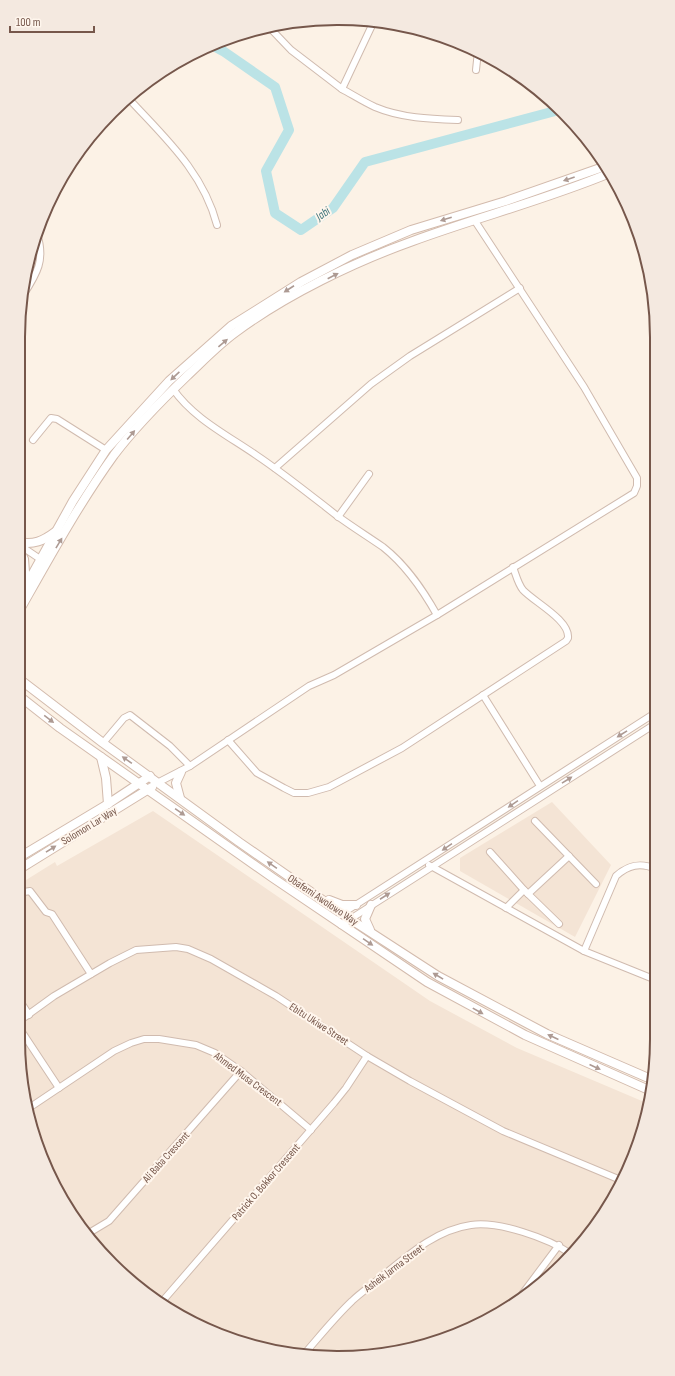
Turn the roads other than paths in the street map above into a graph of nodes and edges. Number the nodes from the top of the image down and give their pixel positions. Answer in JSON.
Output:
{"nodes":[{"id":1,"x":371,"y":27,"type":"edge"},
{"id":2,"x":274,"y":32,"type":"edge"},
{"id":3,"x":477,"y":58,"type":"edge"},
{"id":4,"x":476,"y":70,"type":"dead end"},
{"id":5,"x":342,"y":89,"type":"junction"},
{"id":6,"x":132,"y":102,"type":"edge"},
{"id":7,"x":458,"y":120,"type":"dead end"},
{"id":8,"x":600,"y":168,"type":"edge"},
{"id":9,"x":604,"y":175,"type":"edge"},
{"id":10,"x":475,"y":221,"type":"junction"},
{"id":11,"x":217,"y":225,"type":"dead end"},
{"id":12,"x":40,"y":244,"type":"edge"},
{"id":13,"x":30,"y":285,"type":"edge"},
{"id":14,"x":520,"y":288,"type":"junction"},
{"id":15,"x":249,"y":319,"type":"junction"},
{"id":16,"x":174,"y":389,"type":"junction"},
{"id":17,"x":33,"y":440,"type":"dead end"},
{"id":18,"x":106,"y":450,"type":"junction"},
{"id":19,"x":275,"y":468,"type":"junction"},
{"id":20,"x":369,"y":474,"type":"dead end"},
{"id":21,"x":338,"y":517,"type":"junction"},
{"id":22,"x":58,"y":530,"type":"junction"},
{"id":23,"x":25,"y":544,"type":"edge"},
{"id":24,"x":25,"y":549,"type":"edge"},
{"id":25,"x":44,"y":562,"type":"junction"},
{"id":26,"x":513,"y":567,"type":"junction"},
{"id":27,"x":25,"y":572,"type":"edge"},
{"id":28,"x":26,"y":586,"type":"joint"},
{"id":29,"x":25,"y":599,"type":"edge"},
{"id":30,"x":437,"y":615,"type":"junction"},
{"id":31,"x":25,"y":683,"type":"edge"},
{"id":32,"x":483,"y":695,"type":"junction"},
{"id":33,"x":25,"y":700,"type":"edge"},
{"id":34,"x":650,"y":716,"type":"edge"},
{"id":35,"x":650,"y":727,"type":"edge"},
{"id":36,"x":228,"y":740,"type":"junction"},
{"id":37,"x":103,"y":743,"type":"junction"},
{"id":38,"x":101,"y":757,"type":"junction"},
{"id":39,"x":190,"y":766,"type":"junction"},
{"id":40,"x":181,"y":772,"type":"junction"},
{"id":41,"x":150,"y":776,"type":"junction"},
{"id":42,"x":159,"y":782,"type":"junction"},
{"id":43,"x":139,"y":784,"type":"junction"},
{"id":44,"x":540,"y":786,"type":"junction"},
{"id":45,"x":148,"y":790,"type":"junction"},
{"id":46,"x":180,"y":798,"type":"junction"},
{"id":47,"x":108,"y":804,"type":"junction"},
{"id":48,"x":535,"y":822,"type":"dead end"},
{"id":49,"x":27,"y":852,"type":"edge"},
{"id":50,"x":490,"y":852,"type":"dead end"},
{"id":51,"x":569,"y":856,"type":"junction"},
{"id":52,"x":424,"y":862,"type":"junction"},
{"id":53,"x":25,"y":866,"type":"edge"},
{"id":54,"x":432,"y":866,"type":"junction"},
{"id":55,"x":650,"y":867,"type":"edge"},
{"id":56,"x":596,"y":884,"type":"dead end"},
{"id":57,"x":25,"y":892,"type":"edge"},
{"id":58,"x":526,"y":892,"type":"junction"},
{"id":59,"x":314,"y":894,"type":"junction"},
{"id":60,"x":356,"y":905,"type":"junction"},
{"id":61,"x":371,"y":905,"type":"junction"},
{"id":62,"x":506,"y":908,"type":"junction"},
{"id":63,"x":343,"y":913,"type":"junction"},
{"id":64,"x":350,"y":918,"type":"junction"},
{"id":65,"x":338,"y":922,"type":"junction"},
{"id":66,"x":559,"y":924,"type":"dead end"},
{"id":67,"x":373,"y":934,"type":"junction"},
{"id":68,"x":584,"y":951,"type":"junction"},
{"id":69,"x":91,"y":974,"type":"junction"},
{"id":70,"x":650,"y":978,"type":"edge"},
{"id":71,"x":25,"y":1008,"type":"edge"},
{"id":72,"x":29,"y":1014,"type":"junction"},
{"id":73,"x":25,"y":1017,"type":"edge"},
{"id":74,"x":25,"y":1037,"type":"edge"},
{"id":75,"x":367,"y":1056,"type":"junction"},
{"id":76,"x":241,"y":1071,"type":"junction"},
{"id":77,"x":647,"y":1078,"type":"edge"},
{"id":78,"x":59,"y":1088,"type":"junction"},
{"id":79,"x":646,"y":1088,"type":"edge"},
{"id":80,"x":33,"y":1106,"type":"edge"},
{"id":81,"x":311,"y":1130,"type":"junction"},
{"id":82,"x":617,"y":1179,"type":"edge"},
{"id":83,"x":92,"y":1231,"type":"edge"},
{"id":84,"x":559,"y":1245,"type":"junction"},
{"id":85,"x":566,"y":1251,"type":"edge"},
{"id":86,"x":529,"y":1285,"type":"edge"},
{"id":87,"x":165,"y":1299,"type":"edge"},
{"id":88,"x":308,"y":1349,"type":"edge"}],
"edges":[{"from":1,"to":5,"type":"street"},
{"from":2,"to":5,"type":"street"},
{"from":3,"to":4,"type":"street"},
{"from":5,"to":7,"type":"street"},
{"from":6,"to":11,"type":"street"},
{"from":8,"to":15,"type":"main road","one_way":true},
{"from":9,"to":10,"type":"main road"},
{"from":10,"to":14,"type":"street"},
{"from":15,"to":10,"type":"main road","one_way":true},
{"from":12,"to":13,"type":"street"},
{"from":14,"to":19,"type":"street"},
{"from":14,"to":26,"type":"street"},
{"from":16,"to":15,"type":"main road","one_way":true},
{"from":15,"to":18,"type":"main road","one_way":true},
{"from":16,"to":19,"type":"street"},
{"from":25,"to":16,"type":"main road","one_way":true},
{"from":17,"to":18,"type":"street"},
{"from":18,"to":22,"type":"main road"},
{"from":19,"to":21,"type":"street"},
{"from":20,"to":21,"type":"street"},
{"from":21,"to":30,"type":"street"},
{"from":22,"to":23,"type":"main road"},
{"from":22,"to":25,"type":"main road"},
{"from":24,"to":25,"type":"street"},
{"from":25,"to":28,"type":"main road"},
{"from":25,"to":29,"type":"main road"},
{"from":26,"to":30,"type":"street"},
{"from":26,"to":32,"type":"street"},
{"from":27,"to":28,"type":"main road"},
{"from":30,"to":36,"type":"street"},
{"from":31,"to":37,"type":"main road","name":"Obafemi Awolowo Way"},
{"from":32,"to":36,"type":"street"},
{"from":32,"to":44,"type":"street"},
{"from":33,"to":38,"type":"main road","name":"Obafemi Awolowo Way","one_way":true},
{"from":34,"to":44,"type":"street","one_way":true},
{"from":54,"to":35,"type":"street","one_way":true},
{"from":36,"to":39,"type":"street"},
{"from":37,"to":39,"type":"street"},
{"from":41,"to":37,"type":"main road","name":"Obafemi Awolowo Way","one_way":true},
{"from":38,"to":43,"type":"main road","name":"Obafemi Awolowo Way"},
{"from":38,"to":47,"type":"main road"},
{"from":39,"to":40,"type":"street"},
{"from":40,"to":42,"type":"street"},
{"from":40,"to":46,"type":"main road"},
{"from":41,"to":42,"type":"main road","name":"Obafemi Awolowo Way"},
{"from":41,"to":43,"type":"main road","name":"Solomon Lar Way"},
{"from":42,"to":45,"type":"main road","name":"Solomon Lar Way"},
{"from":42,"to":46,"type":"main road","name":"Obafemi Awolowo Way"},
{"from":43,"to":45,"type":"main road","name":"Obafemi Awolowo Way"},
{"from":43,"to":47,"type":"main road","name":"Solomon Lar Way"},
{"from":44,"to":52,"type":"street","one_way":true},
{"from":53,"to":45,"type":"main road","name":"Solomon Lar Way","one_way":true},
{"from":45,"to":65,"type":"main road","name":"Obafemi Awolowo Way","one_way":true},
{"from":59,"to":46,"type":"main road","name":"Obafemi Awolowo Way","one_way":true},
{"from":47,"to":49,"type":"main road","name":"Solomon Lar Way"},
{"from":48,"to":51,"type":"street"},
{"from":50,"to":58,"type":"street"},
{"from":51,"to":56,"type":"street"},
{"from":51,"to":58,"type":"street"},
{"from":52,"to":54,"type":"street"},
{"from":52,"to":60,"type":"street"},
{"from":61,"to":54,"type":"street","one_way":true},
{"from":54,"to":62,"type":"street"},
{"from":55,"to":68,"type":"street"},
{"from":57,"to":69,"type":"street"},
{"from":58,"to":62,"type":"street"},
{"from":58,"to":66,"type":"street"},
{"from":59,"to":60,"type":"main road"},
{"from":59,"to":63,"type":"main road","name":"Obafemi Awolowo Way"},
{"from":60,"to":63,"type":"street"},
{"from":61,"to":64,"type":"street"},
{"from":61,"to":67,"type":"main road"},
{"from":62,"to":68,"type":"street"},
{"from":63,"to":64,"type":"main road","name":"Obafemi Awolowo Way"},
{"from":63,"to":65,"type":"street"},
{"from":64,"to":65,"type":"street"},
{"from":64,"to":67,"type":"main road","name":"Obafemi Awolowo Way"},
{"from":65,"to":79,"type":"main road","name":"Obafemi Awolowo Way","one_way":true},
{"from":77,"to":67,"type":"main road","name":"Obafemi Awolowo Way","one_way":true},
{"from":68,"to":70,"type":"street"},
{"from":69,"to":72,"type":"street","name":"Ebitu Ukiwe Street"},
{"from":69,"to":75,"type":"street","name":"Ebitu Ukiwe Street"},
{"from":71,"to":72,"type":"street"},
{"from":72,"to":73,"type":"street","name":"Ebitu Ukiwe Street"},
{"from":74,"to":78,"type":"street"},
{"from":75,"to":81,"type":"street","name":"Patrick O. Bokkor Crescent"},
{"from":75,"to":82,"type":"street","name":"Ebitu Ukiwe Street"},
{"from":76,"to":78,"type":"street","name":"Ahmed Musa Crescent"},
{"from":76,"to":81,"type":"street","name":"Ahmed Musa Crescent"},
{"from":76,"to":83,"type":"street","name":"Ali Baba Crescent"},
{"from":78,"to":80,"type":"street","name":"Ahmed Musa Crescent"},
{"from":81,"to":87,"type":"street","name":"Patrick O. Bokkor Crescent"},
{"from":84,"to":85,"type":"street","name":"Asheik Jarma Street"},
{"from":84,"to":86,"type":"street"},
{"from":84,"to":88,"type":"street","name":"Asheik Jarma Street"}]}
